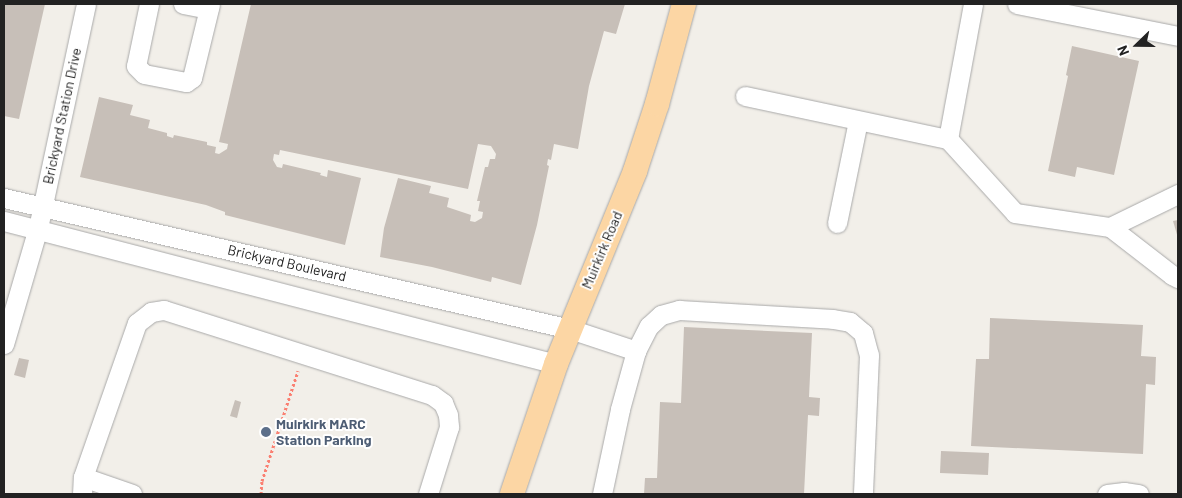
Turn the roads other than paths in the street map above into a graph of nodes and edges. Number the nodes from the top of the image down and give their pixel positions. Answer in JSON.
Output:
{"nodes":[{"id":1,"x":86,"y":4,"type":"edge"},
{"id":2,"x":149,"y":4,"type":"edge"},
{"id":3,"x":183,"y":4,"type":"edge"},
{"id":4,"x":684,"y":4,"type":"edge"},
{"id":5,"x":973,"y":4,"type":"edge"},
{"id":6,"x":1017,"y":4,"type":"edge"},
{"id":7,"x":210,"y":6,"type":"edge"},
{"id":8,"x":1178,"y":36,"type":"edge"},
{"id":9,"x":745,"y":96,"type":"dead end"},
{"id":10,"x":858,"y":121,"type":"junction"},
{"id":11,"x":948,"y":139,"type":"junction"},
{"id":12,"x":1178,"y":194,"type":"edge"},
{"id":13,"x":4,"y":198,"type":"edge"},
{"id":14,"x":42,"y":206,"type":"junction"},
{"id":15,"x":4,"y":221,"type":"edge"},
{"id":16,"x":837,"y":223,"type":"dead end"},
{"id":17,"x":1110,"y":227,"type":"junction"},
{"id":18,"x":38,"y":228,"type":"junction"},
{"id":19,"x":1178,"y":278,"type":"edge"},
{"id":20,"x":7,"y":313,"type":"edge"},
{"id":21,"x":570,"y":329,"type":"junction"},
{"id":22,"x":4,"y":344,"type":"edge"},
{"id":23,"x":636,"y":351,"type":"junction"},
{"id":24,"x":556,"y":364,"type":"junction"},
{"id":25,"x":83,"y":486,"type":"edge"},
{"id":26,"x":132,"y":494,"type":"edge"},
{"id":27,"x":428,"y":494,"type":"edge"},
{"id":28,"x":512,"y":494,"type":"edge"},
{"id":29,"x":602,"y":494,"type":"edge"},
{"id":30,"x":863,"y":494,"type":"edge"},
{"id":31,"x":1107,"y":494,"type":"edge"},
{"id":32,"x":1138,"y":494,"type":"edge"}],
"edges":[{"from":1,"to":14,"type":"street","name":"Brickyard Station Drive"},
{"from":2,"to":7,"type":"street"},
{"from":3,"to":7,"type":"street"},
{"from":4,"to":21,"type":"main road","name":"Muirkirk Road"},
{"from":5,"to":11,"type":"street"},
{"from":6,"to":8,"type":"street"},
{"from":9,"to":10,"type":"street"},
{"from":10,"to":11,"type":"street"},
{"from":10,"to":16,"type":"street"},
{"from":11,"to":17,"type":"street"},
{"from":12,"to":17,"type":"street"},
{"from":13,"to":14,"type":"street","name":"Brickyard Boulevard"},
{"from":14,"to":18,"type":"street","name":"Brickyard Station Drive"},
{"from":14,"to":21,"type":"street","name":"Brickyard Boulevard"},
{"from":15,"to":18,"type":"street","name":"Brickyard Boulevard"},
{"from":17,"to":19,"type":"street"},
{"from":18,"to":20,"type":"street","name":"Brickyard Station Drive"},
{"from":18,"to":24,"type":"street","name":"Brickyard Boulevard"},
{"from":20,"to":22,"type":"street","name":"Brickyard Station Drive"},
{"from":21,"to":23,"type":"street","name":"Brickyard Boulevard"},
{"from":21,"to":24,"type":"main road","name":"Muirkirk Road"},
{"from":23,"to":29,"type":"street"},
{"from":23,"to":30,"type":"street"},
{"from":24,"to":28,"type":"main road","name":"Muirkirk Road"},
{"from":25,"to":26,"type":"street"},
{"from":25,"to":27,"type":"street"},
{"from":31,"to":32,"type":"street"}]}
